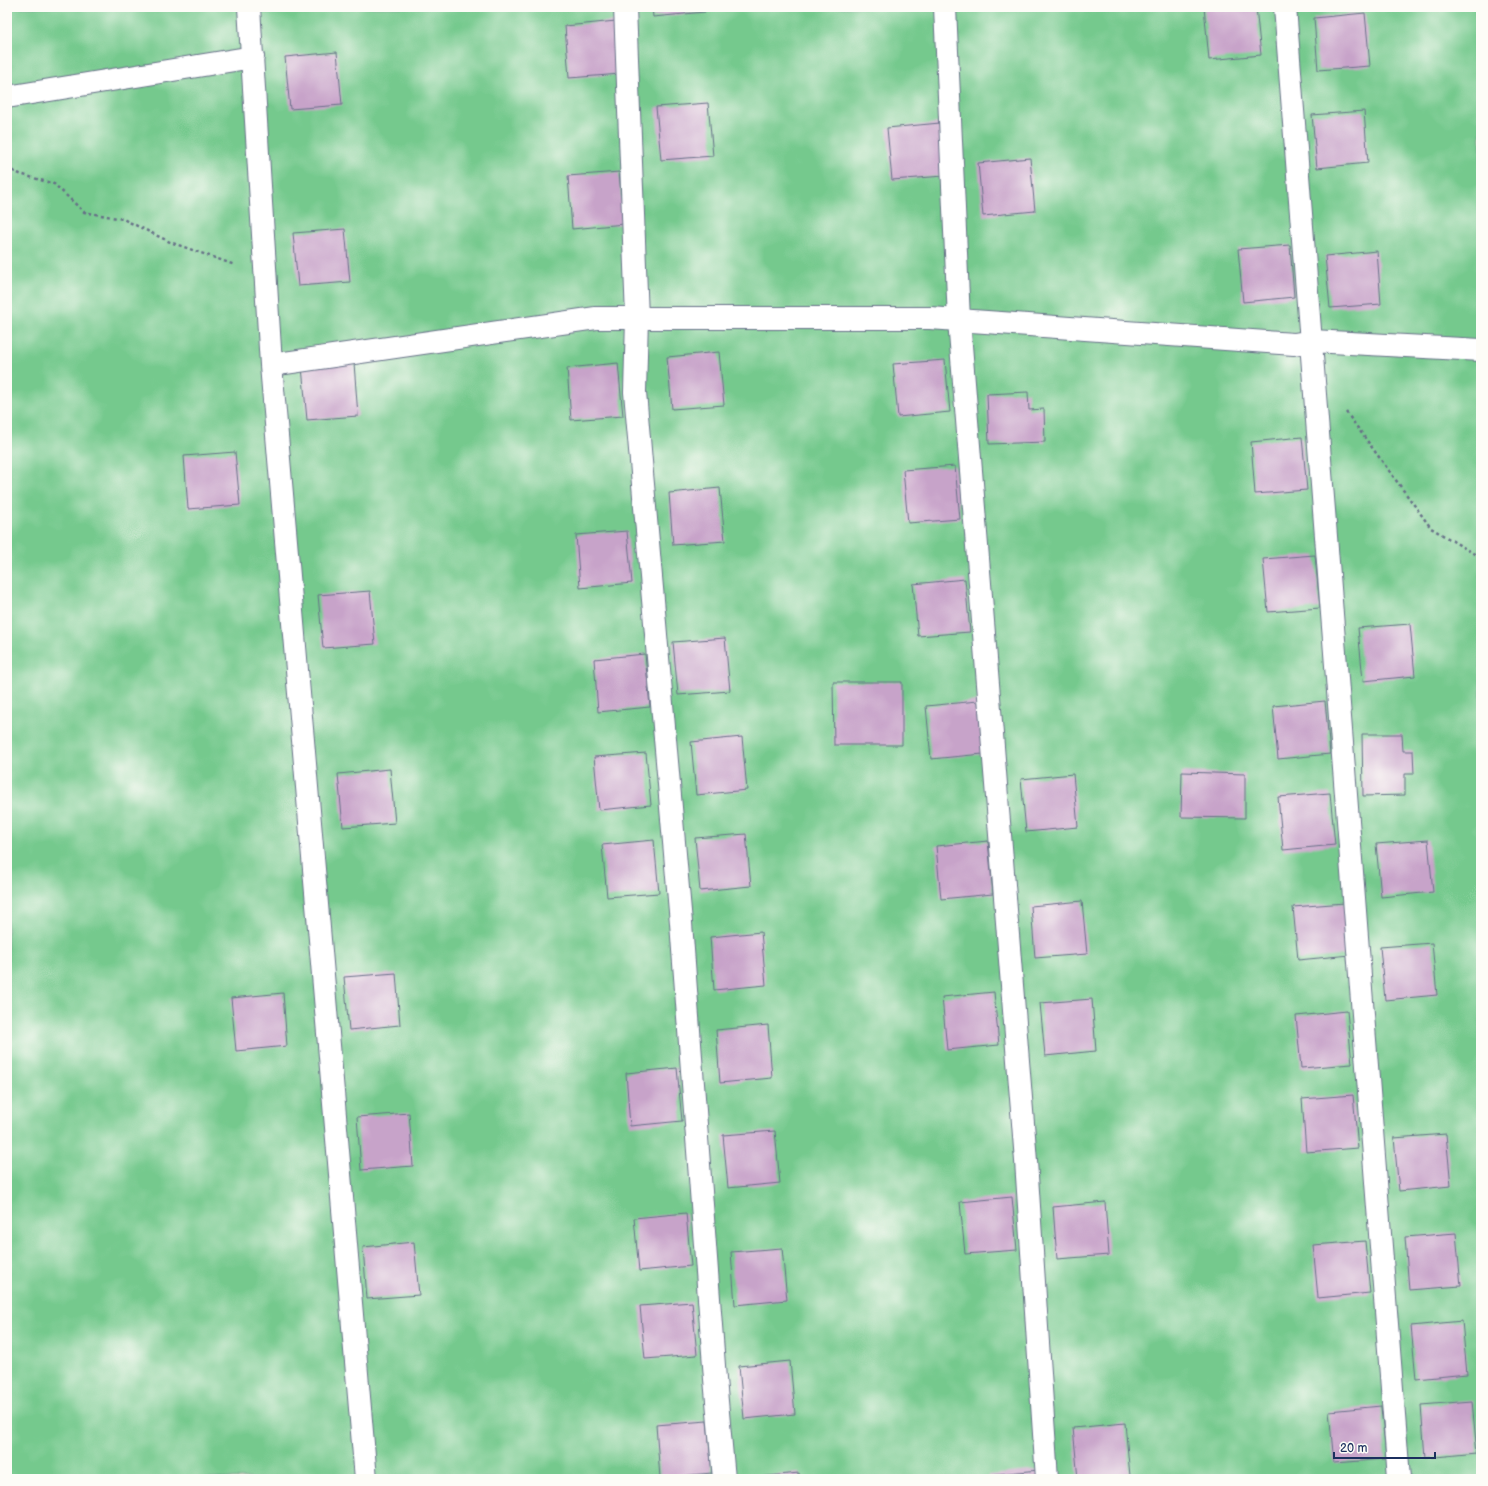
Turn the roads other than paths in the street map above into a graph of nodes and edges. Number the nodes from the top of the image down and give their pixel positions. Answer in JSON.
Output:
{"nodes":[{"id":1,"x":249,"y":7,"type":"edge"},
{"id":2,"x":625,"y":7,"type":"edge"},
{"id":3,"x":944,"y":7,"type":"edge"},
{"id":4,"x":1285,"y":7,"type":"edge"},
{"id":5,"x":253,"y":57,"type":"junction"},
{"id":6,"x":7,"y":97,"type":"edge"},
{"id":7,"x":637,"y":318,"type":"junction"},
{"id":8,"x":959,"y":320,"type":"junction"},
{"id":9,"x":1312,"y":341,"type":"junction"},
{"id":10,"x":1481,"y":350,"type":"edge"},
{"id":11,"x":271,"y":364,"type":"junction"},
{"id":12,"x":366,"y":1479,"type":"edge"},
{"id":13,"x":724,"y":1479,"type":"edge"},
{"id":14,"x":1048,"y":1479,"type":"edge"},
{"id":15,"x":1399,"y":1479,"type":"edge"}],
"edges":[{"from":1,"to":5,"type":"street"},
{"from":2,"to":7,"type":"street"},
{"from":3,"to":8,"type":"street"},
{"from":4,"to":9,"type":"street"},
{"from":5,"to":6,"type":"street"},
{"from":5,"to":11,"type":"street"},
{"from":7,"to":8,"type":"street"},
{"from":7,"to":11,"type":"street"},
{"from":7,"to":13,"type":"street"},
{"from":8,"to":9,"type":"street"},
{"from":8,"to":14,"type":"street"},
{"from":9,"to":10,"type":"street"},
{"from":9,"to":15,"type":"street"},
{"from":11,"to":12,"type":"street"}]}
